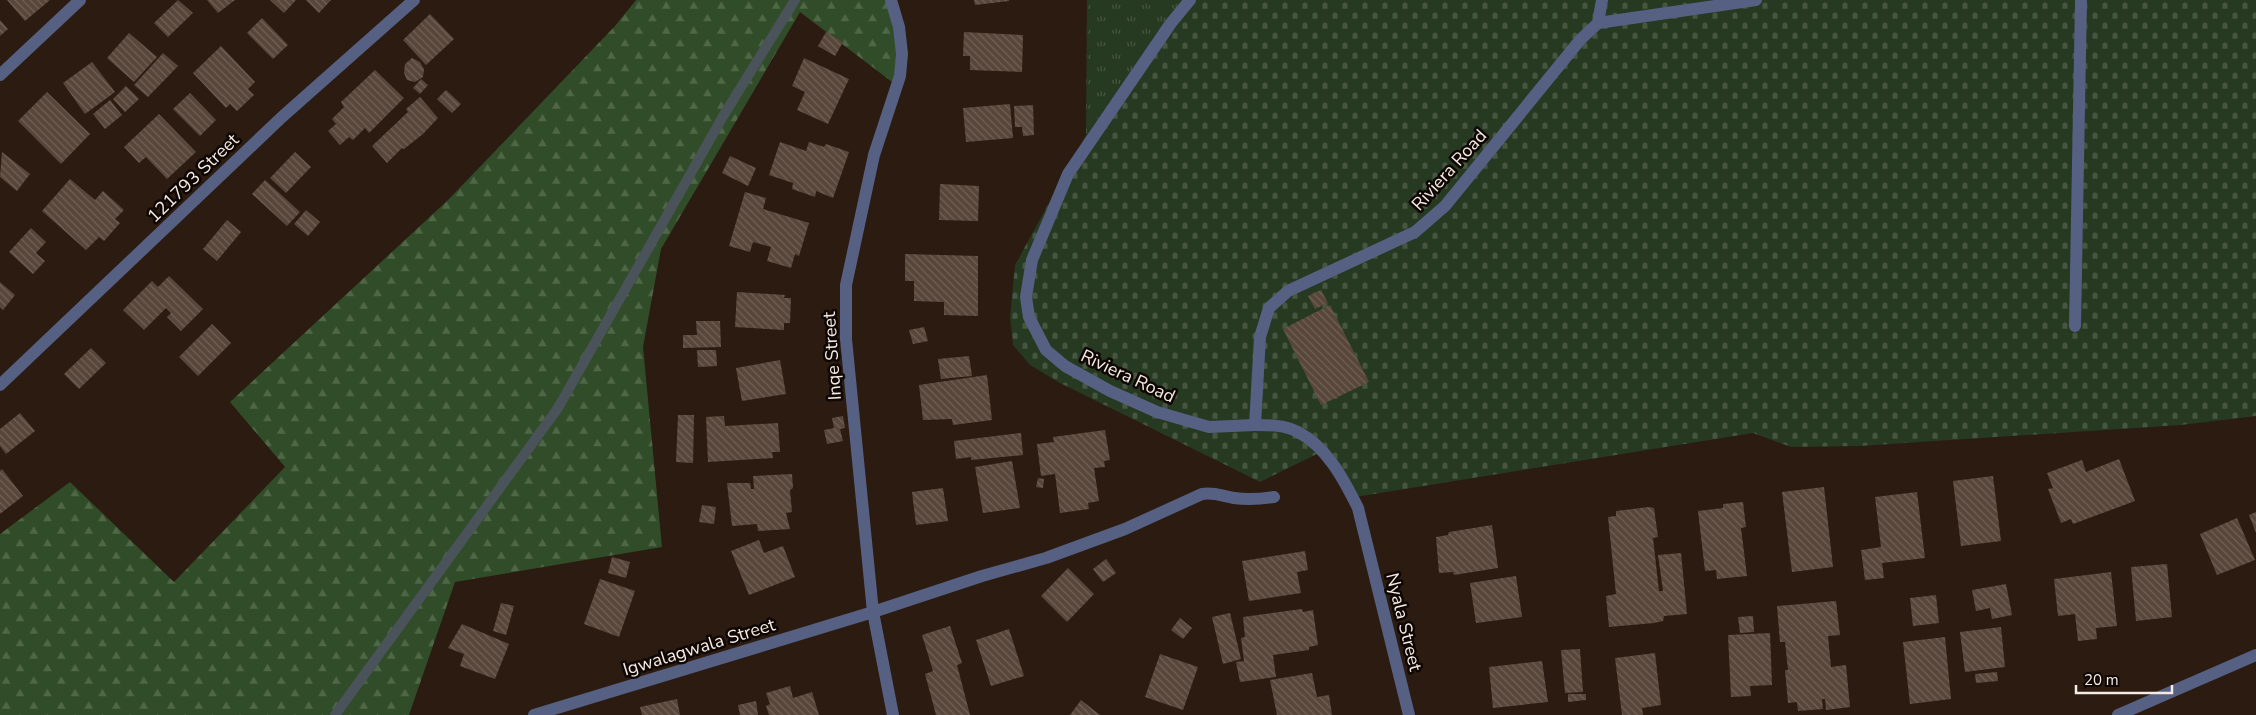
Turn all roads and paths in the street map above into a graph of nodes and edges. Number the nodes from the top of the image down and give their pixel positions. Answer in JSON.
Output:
{"nodes":[{"id":1,"x":80,"y":0,"type":"edge"},
{"id":2,"x":414,"y":0,"type":"edge"},
{"id":3,"x":891,"y":0,"type":"edge"},
{"id":4,"x":1190,"y":0,"type":"edge"},
{"id":5,"x":1602,"y":0,"type":"edge"},
{"id":6,"x":1756,"y":0,"type":"edge"},
{"id":7,"x":2081,"y":0,"type":"edge"},
{"id":8,"x":1598,"y":23,"type":"junction"},
{"id":9,"x":0,"y":75,"type":"edge"},
{"id":10,"x":2074,"y":326,"type":"dead end"},
{"id":11,"x":0,"y":386,"type":"edge"},
{"id":12,"x":1256,"y":424,"type":"junction"},
{"id":13,"x":1274,"y":497,"type":"dead end"},
{"id":14,"x":873,"y":612,"type":"junction"},
{"id":15,"x":2256,"y":654,"type":"edge"},
{"id":16,"x":534,"y":715,"type":"edge"},
{"id":17,"x":893,"y":715,"type":"edge"},
{"id":18,"x":1409,"y":715,"type":"edge"},
{"id":19,"x":2118,"y":715,"type":"edge"}],
"edges":[{"from":1,"to":9,"type":"street"},
{"from":2,"to":11,"type":"street","name":"121793 Street"},
{"from":3,"to":14,"type":"street","name":"Inqe Street"},
{"from":4,"to":12,"type":"street","name":"Riviera Road"},
{"from":5,"to":8,"type":"street"},
{"from":6,"to":8,"type":"street"},
{"from":7,"to":10,"type":"street"},
{"from":8,"to":12,"type":"street","name":"Riviera Road"},
{"from":12,"to":18,"type":"street","name":"Nyala Street"},
{"from":13,"to":14,"type":"street","name":"Igwalagwala Street"},
{"from":14,"to":16,"type":"street","name":"Igwalagwala Street"},
{"from":14,"to":17,"type":"street","name":"Inqe Street"},
{"from":15,"to":19,"type":"street"}]}
